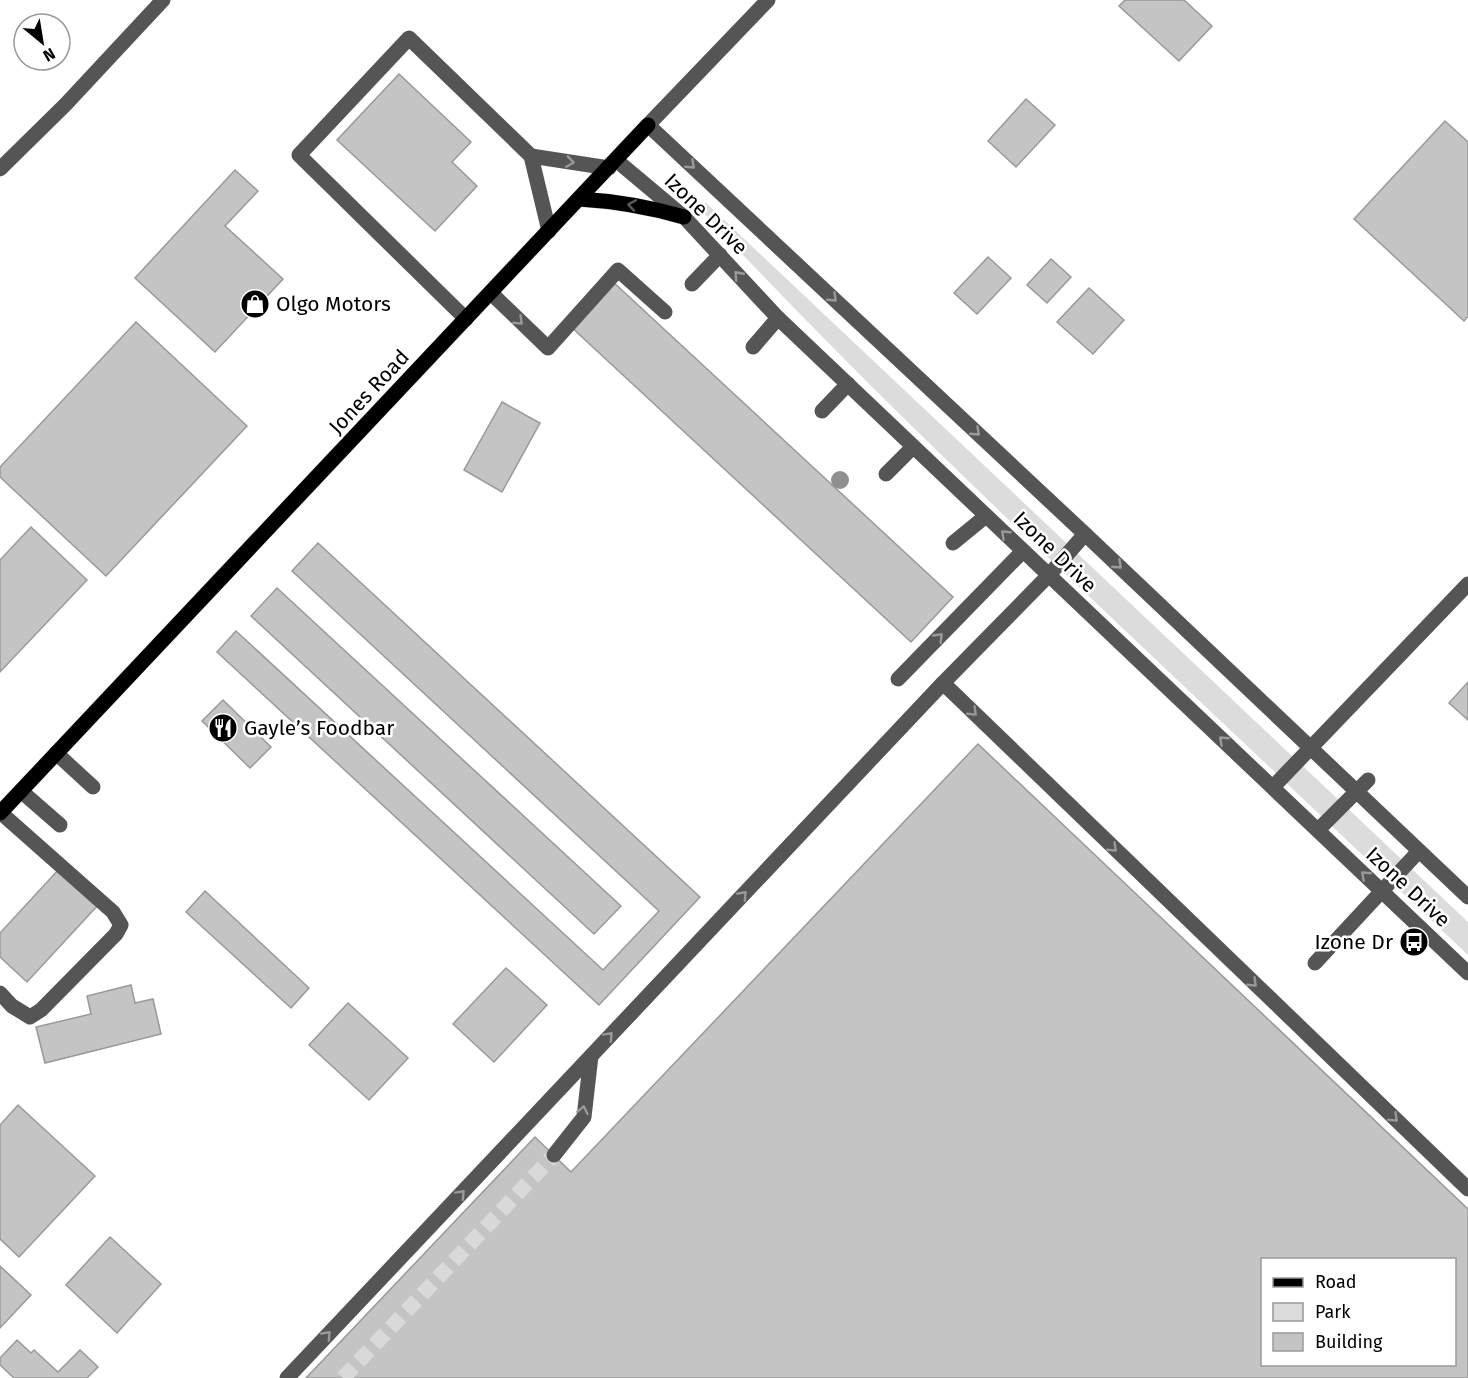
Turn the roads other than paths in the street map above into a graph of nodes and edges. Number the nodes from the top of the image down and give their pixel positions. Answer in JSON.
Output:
{"nodes":[{"id":1,"x":163,"y":0,"type":"edge"},
{"id":2,"x":768,"y":0,"type":"edge"},
{"id":3,"x":648,"y":125,"type":"junction"},
{"id":4,"x":531,"y":156,"type":"junction"},
{"id":5,"x":612,"y":164,"type":"junction"},
{"id":6,"x":0,"y":169,"type":"edge"},
{"id":7,"x":579,"y":199,"type":"junction"},
{"id":8,"x":684,"y":217,"type":"junction"},
{"id":9,"x":549,"y":231,"type":"junction"},
{"id":10,"x":720,"y":255,"type":"junction"},
{"id":11,"x":692,"y":284,"type":"dead end"},
{"id":12,"x":491,"y":293,"type":"junction"},
{"id":13,"x":665,"y":312,"type":"dead end"},
{"id":14,"x":778,"y":318,"type":"junction"},
{"id":15,"x":466,"y":320,"type":"junction"},
{"id":16,"x":753,"y":347,"type":"dead end"},
{"id":17,"x":848,"y":384,"type":"junction"},
{"id":18,"x":822,"y":411,"type":"dead end"},
{"id":19,"x":913,"y":447,"type":"junction"},
{"id":20,"x":886,"y":474,"type":"dead end"},
{"id":21,"x":987,"y":516,"type":"junction"},
{"id":22,"x":1085,"y":534,"type":"junction"},
{"id":23,"x":953,"y":543,"type":"dead end"},
{"id":24,"x":1023,"y":551,"type":"junction"},
{"id":25,"x":1049,"y":575,"type":"junction"},
{"id":26,"x":1468,"y":584,"type":"edge"},
{"id":27,"x":898,"y":679,"type":"dead end"},
{"id":28,"x":943,"y":683,"type":"junction"},
{"id":29,"x":1311,"y":748,"type":"junction"},
{"id":30,"x":56,"y":753,"type":"junction"},
{"id":31,"x":1368,"y":780,"type":"dead end"},
{"id":32,"x":93,"y":787,"type":"dead end"},
{"id":33,"x":1273,"y":788,"type":"junction"},
{"id":34,"x":21,"y":791,"type":"junction"},
{"id":35,"x":1357,"y":792,"type":"junction"},
{"id":36,"x":0,"y":812,"type":"edge"},
{"id":37,"x":60,"y":825,"type":"dead end"},
{"id":38,"x":1318,"y":830,"type":"junction"},
{"id":39,"x":1419,"y":851,"type":"junction"},
{"id":40,"x":1382,"y":891,"type":"junction"},
{"id":41,"x":1468,"y":897,"type":"edge"},
{"id":42,"x":1315,"y":963,"type":"dead end"},
{"id":43,"x":1468,"y":973,"type":"edge"},
{"id":44,"x":0,"y":993,"type":"edge"},
{"id":45,"x":591,"y":1056,"type":"junction"},
{"id":46,"x":554,"y":1155,"type":"tunnel mouth"},
{"id":47,"x":1468,"y":1189,"type":"edge"},
{"id":48,"x":287,"y":1378,"type":"edge"}],
"edges":[{"from":1,"to":6,"type":"street"},
{"from":2,"to":3,"type":"street","name":"Jones Road"},
{"from":3,"to":5,"type":"main road","name":"Jones Road"},
{"from":3,"to":22,"type":"street","name":"Izone Drive","one_way":true},
{"from":4,"to":5,"type":"street","one_way":true},
{"from":4,"to":9,"type":"street"},
{"from":4,"to":15,"type":"street"},
{"from":5,"to":7,"type":"main road","name":"Jones Road"},
{"from":5,"to":8,"type":"street","name":"Izone Drive"},
{"from":8,"to":7,"type":"main road","one_way":true},
{"from":7,"to":9,"type":"main road","name":"Jones Road"},
{"from":8,"to":10,"type":"street","name":"Izone Drive"},
{"from":9,"to":12,"type":"main road","name":"Jones Road"},
{"from":10,"to":11,"type":"street"},
{"from":14,"to":10,"type":"street","name":"Izone Drive","one_way":true},
{"from":12,"to":13,"type":"street","one_way":true},
{"from":12,"to":15,"type":"main road","name":"Jones Road"},
{"from":14,"to":16,"type":"street"},
{"from":14,"to":17,"type":"street","name":"Izone Drive"},
{"from":15,"to":30,"type":"main road","name":"Jones Road"},
{"from":17,"to":18,"type":"street"},
{"from":17,"to":19,"type":"street","name":"Izone Drive"},
{"from":19,"to":20,"type":"street"},
{"from":19,"to":21,"type":"street","name":"Izone Drive"},
{"from":21,"to":23,"type":"street"},
{"from":24,"to":21,"type":"street","name":"Izone Drive","one_way":true},
{"from":22,"to":25,"type":"street"},
{"from":22,"to":29,"type":"street","name":"Izone Drive","one_way":true},
{"from":24,"to":25,"type":"street","name":"Izone Drive"},
{"from":27,"to":24,"type":"street","one_way":true},
{"from":25,"to":28,"type":"street"},
{"from":33,"to":25,"type":"street","name":"Izone Drive","one_way":true},
{"from":26,"to":29,"type":"street"},
{"from":45,"to":28,"type":"street","one_way":true},
{"from":28,"to":47,"type":"street","one_way":true},
{"from":29,"to":33,"type":"street"},
{"from":29,"to":35,"type":"street","name":"Izone Drive"},
{"from":30,"to":32,"type":"street"},
{"from":30,"to":34,"type":"main road","name":"Jones Road"},
{"from":31,"to":35,"type":"street"},
{"from":33,"to":38,"type":"street","name":"Izone Drive"},
{"from":34,"to":36,"type":"main road","name":"Jones Road"},
{"from":34,"to":37,"type":"street"},
{"from":35,"to":38,"type":"street"},
{"from":35,"to":39,"type":"street","name":"Izone Drive"},
{"from":36,"to":44,"type":"street"},
{"from":40,"to":38,"type":"street","name":"Izone Drive","one_way":true},
{"from":39,"to":40,"type":"street"},
{"from":39,"to":41,"type":"street","name":"Izone Drive"},
{"from":40,"to":42,"type":"street"},
{"from":40,"to":43,"type":"street","name":"Izone Drive"},
{"from":46,"to":45,"type":"street","one_way":true},
{"from":48,"to":45,"type":"street","one_way":true}]}
